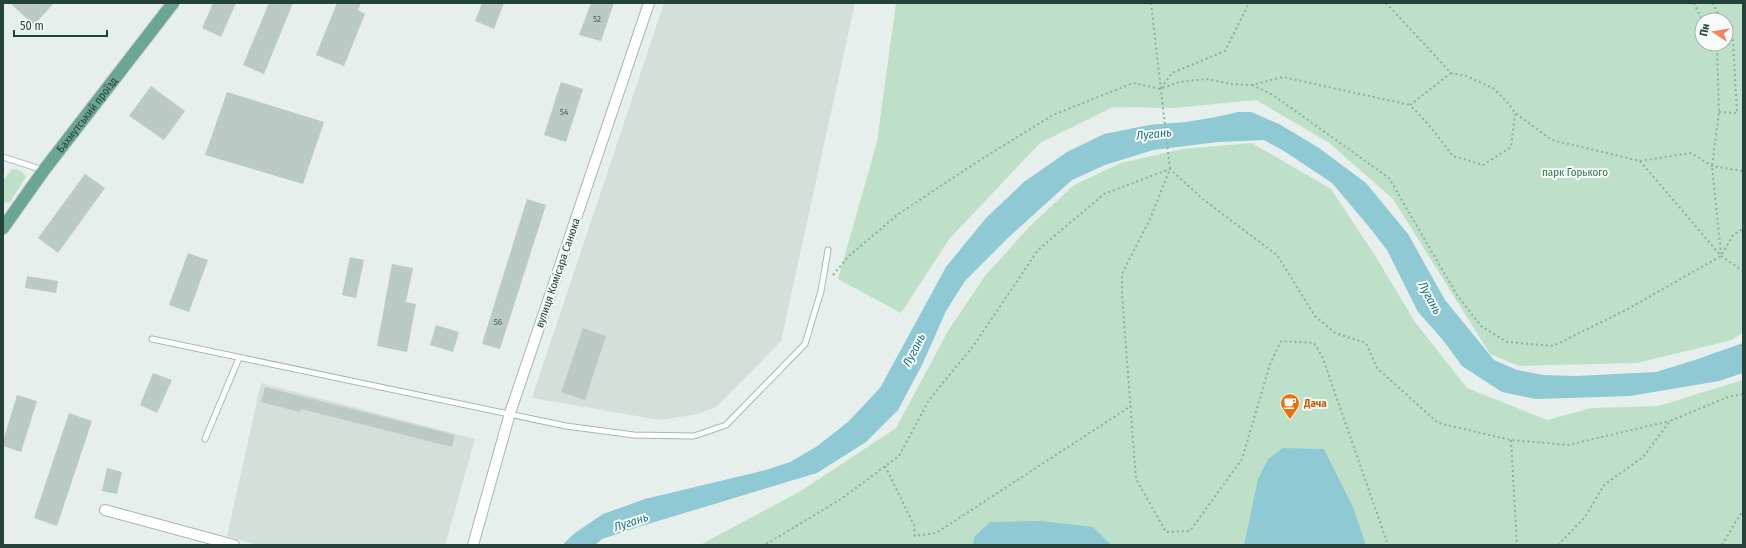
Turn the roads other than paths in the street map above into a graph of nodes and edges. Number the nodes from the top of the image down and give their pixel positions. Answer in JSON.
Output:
{"nodes":[{"id":1,"x":173,"y":3,"type":"edge"},
{"id":2,"x":650,"y":3,"type":"edge"},
{"id":3,"x":3,"y":157,"type":"edge"},
{"id":4,"x":44,"y":170,"type":"junction"},
{"id":5,"x":3,"y":228,"type":"edge"},
{"id":6,"x":828,"y":250,"type":"dead end"},
{"id":7,"x":152,"y":339,"type":"dead end"},
{"id":8,"x":239,"y":358,"type":"junction"},
{"id":9,"x":510,"y":413,"type":"junction"},
{"id":10,"x":205,"y":439,"type":"dead end"},
{"id":11,"x":105,"y":510,"type":"dead end"},
{"id":12,"x":234,"y":545,"type":"edge"},
{"id":13,"x":473,"y":545,"type":"edge"}],
"edges":[{"from":1,"to":4,"type":"main road","name":"Бахмутський проїзд"},
{"from":2,"to":9,"type":"street","name":"вулиця Комісара Санюка"},
{"from":3,"to":4,"type":"lane"},
{"from":4,"to":5,"type":"main road","name":"Бахмутський проїзд"},
{"from":6,"to":9,"type":"lane"},
{"from":7,"to":8,"type":"lane"},
{"from":8,"to":9,"type":"lane"},
{"from":8,"to":10,"type":"lane"},
{"from":9,"to":13,"type":"street","name":"вулиця Комісара Санюка"},
{"from":11,"to":12,"type":"street"}]}
